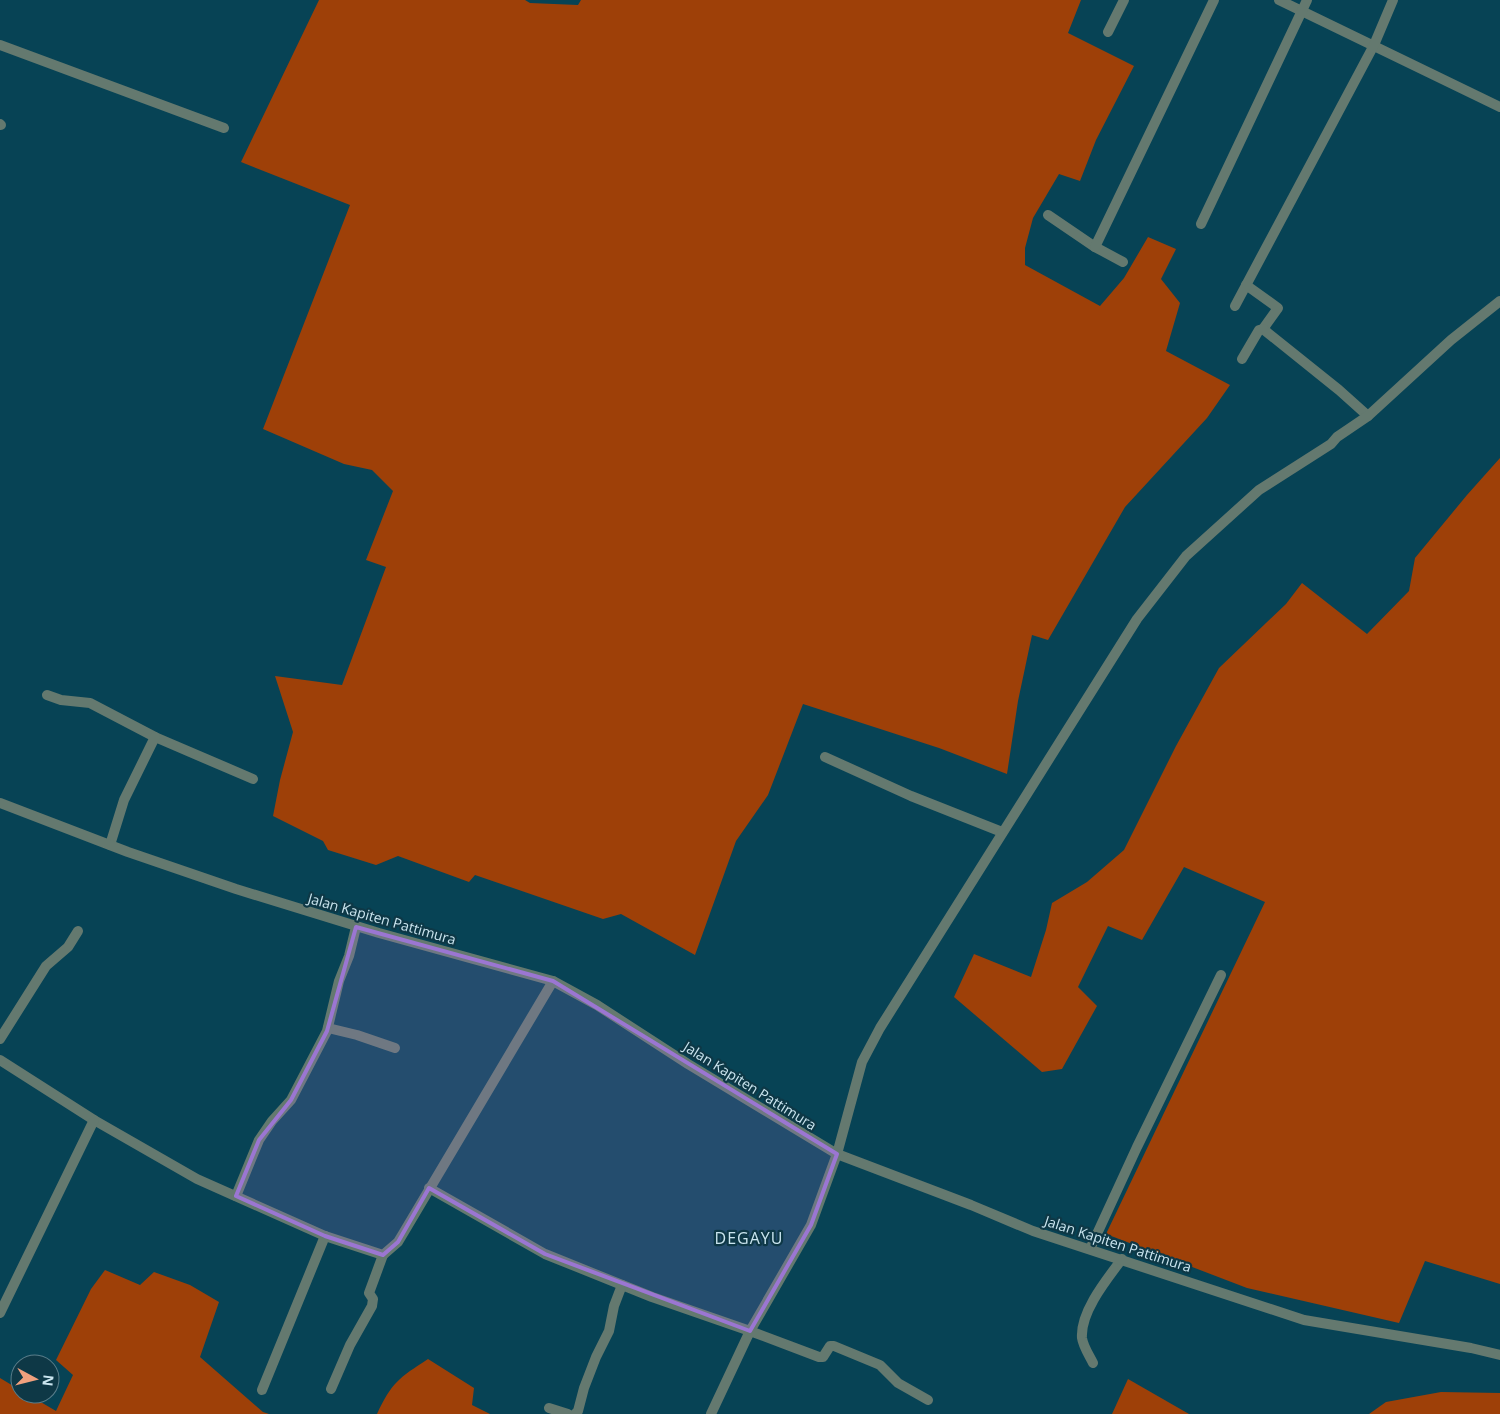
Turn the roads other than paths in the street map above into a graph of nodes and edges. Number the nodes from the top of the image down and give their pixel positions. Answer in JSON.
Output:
{"nodes":[{"id":1,"x":1124,"y":0,"type":"edge"},
{"id":2,"x":1214,"y":0,"type":"edge"},
{"id":3,"x":1279,"y":0,"type":"edge"},
{"id":4,"x":1307,"y":0,"type":"edge"},
{"id":5,"x":1394,"y":0,"type":"edge"},
{"id":6,"x":1301,"y":11,"type":"junction"},
{"id":7,"x":1108,"y":32,"type":"dead end"},
{"id":8,"x":0,"y":45,"type":"edge"},
{"id":9,"x":1374,"y":45,"type":"junction"},
{"id":10,"x":1500,"y":107,"type":"edge"},
{"id":11,"x":224,"y":128,"type":"dead end"},
{"id":12,"x":1048,"y":215,"type":"dead end"},
{"id":13,"x":1201,"y":224,"type":"dead end"},
{"id":14,"x":1095,"y":247,"type":"junction"},
{"id":15,"x":1123,"y":262,"type":"dead end"},
{"id":16,"x":1246,"y":285,"type":"junction"},
{"id":17,"x":1500,"y":301,"type":"edge"},
{"id":18,"x":1235,"y":306,"type":"dead end"},
{"id":19,"x":1263,"y":329,"type":"junction"},
{"id":20,"x":1242,"y":359,"type":"dead end"},
{"id":21,"x":1368,"y":416,"type":"junction"},
{"id":22,"x":47,"y":695,"type":"dead end"},
{"id":23,"x":155,"y":737,"type":"junction"},
{"id":24,"x":825,"y":757,"type":"dead end"},
{"id":25,"x":253,"y":779,"type":"dead end"},
{"id":26,"x":0,"y":803,"type":"edge"},
{"id":27,"x":1002,"y":832,"type":"junction"},
{"id":28,"x":110,"y":845,"type":"junction"},
{"id":29,"x":356,"y":927,"type":"junction"},
{"id":30,"x":78,"y":931,"type":"dead end"},
{"id":31,"x":1220,"y":975,"type":"dead end"},
{"id":32,"x":553,"y":980,"type":"junction"},
{"id":33,"x":328,"y":1028,"type":"junction"},
{"id":34,"x":0,"y":1039,"type":"edge"},
{"id":35,"x":395,"y":1048,"type":"dead end"},
{"id":36,"x":0,"y":1060,"type":"edge"},
{"id":37,"x":94,"y":1120,"type":"junction"},
{"id":38,"x":836,"y":1154,"type":"junction"},
{"id":39,"x":429,"y":1188,"type":"junction"},
{"id":40,"x":236,"y":1196,"type":"junction"},
{"id":41,"x":325,"y":1236,"type":"junction"},
{"id":42,"x":1090,"y":1249,"type":"junction"},
{"id":43,"x":383,"y":1256,"type":"junction"},
{"id":44,"x":1122,"y":1259,"type":"junction"},
{"id":45,"x":622,"y":1285,"type":"junction"},
{"id":46,"x":0,"y":1313,"type":"edge"},
{"id":47,"x":750,"y":1331,"type":"junction"},
{"id":48,"x":1500,"y":1355,"type":"edge"},
{"id":49,"x":1092,"y":1363,"type":"dead end"},
{"id":50,"x":331,"y":1389,"type":"dead end"},
{"id":51,"x":262,"y":1390,"type":"dead end"},
{"id":52,"x":928,"y":1400,"type":"dead end"},
{"id":53,"x":549,"y":1408,"type":"dead end"},
{"id":54,"x":568,"y":1414,"type":"edge"},
{"id":55,"x":575,"y":1414,"type":"edge"},
{"id":56,"x":711,"y":1414,"type":"edge"}],
"edges":[{"from":1,"to":7,"type":"street"},
{"from":2,"to":14,"type":"street"},
{"from":3,"to":6,"type":"street"},
{"from":4,"to":6,"type":"street"},
{"from":5,"to":9,"type":"street"},
{"from":6,"to":9,"type":"street"},
{"from":6,"to":13,"type":"street"},
{"from":8,"to":11,"type":"street"},
{"from":9,"to":10,"type":"street"},
{"from":9,"to":16,"type":"street"},
{"from":12,"to":14,"type":"street"},
{"from":14,"to":15,"type":"street"},
{"from":16,"to":18,"type":"street"},
{"from":16,"to":19,"type":"street"},
{"from":17,"to":21,"type":"street"},
{"from":19,"to":20,"type":"street"},
{"from":19,"to":21,"type":"street"},
{"from":21,"to":27,"type":"street"},
{"from":22,"to":23,"type":"street"},
{"from":23,"to":25,"type":"street"},
{"from":23,"to":28,"type":"street"},
{"from":24,"to":27,"type":"street"},
{"from":26,"to":28,"type":"street","name":"Jalan Kapiten Pattimura"},
{"from":27,"to":38,"type":"street"},
{"from":28,"to":29,"type":"street","name":"Jalan Kapiten Pattimura"},
{"from":29,"to":32,"type":"street","name":"Jalan Kapiten Pattimura"},
{"from":29,"to":33,"type":"street"},
{"from":30,"to":34,"type":"street"},
{"from":31,"to":42,"type":"street"},
{"from":32,"to":38,"type":"street","name":"Jalan Kapiten Pattimura"},
{"from":32,"to":39,"type":"street"},
{"from":33,"to":35,"type":"street"},
{"from":33,"to":40,"type":"street"},
{"from":36,"to":37,"type":"street"},
{"from":37,"to":40,"type":"street"},
{"from":37,"to":46,"type":"street"},
{"from":38,"to":42,"type":"street","name":"Jalan Kapiten Pattimura"},
{"from":38,"to":47,"type":"street"},
{"from":39,"to":43,"type":"street"},
{"from":39,"to":45,"type":"street"},
{"from":40,"to":41,"type":"street"},
{"from":41,"to":43,"type":"street"},
{"from":41,"to":51,"type":"street"},
{"from":42,"to":44,"type":"street","name":"Jalan Kapiten Pattimura"},
{"from":43,"to":50,"type":"street"},
{"from":44,"to":48,"type":"street","name":"Jalan Kapiten Pattimura"},
{"from":44,"to":49,"type":"street"},
{"from":45,"to":47,"type":"street"},
{"from":45,"to":55,"type":"street"},
{"from":47,"to":52,"type":"street"},
{"from":47,"to":56,"type":"street"},
{"from":53,"to":54,"type":"street"}]}
